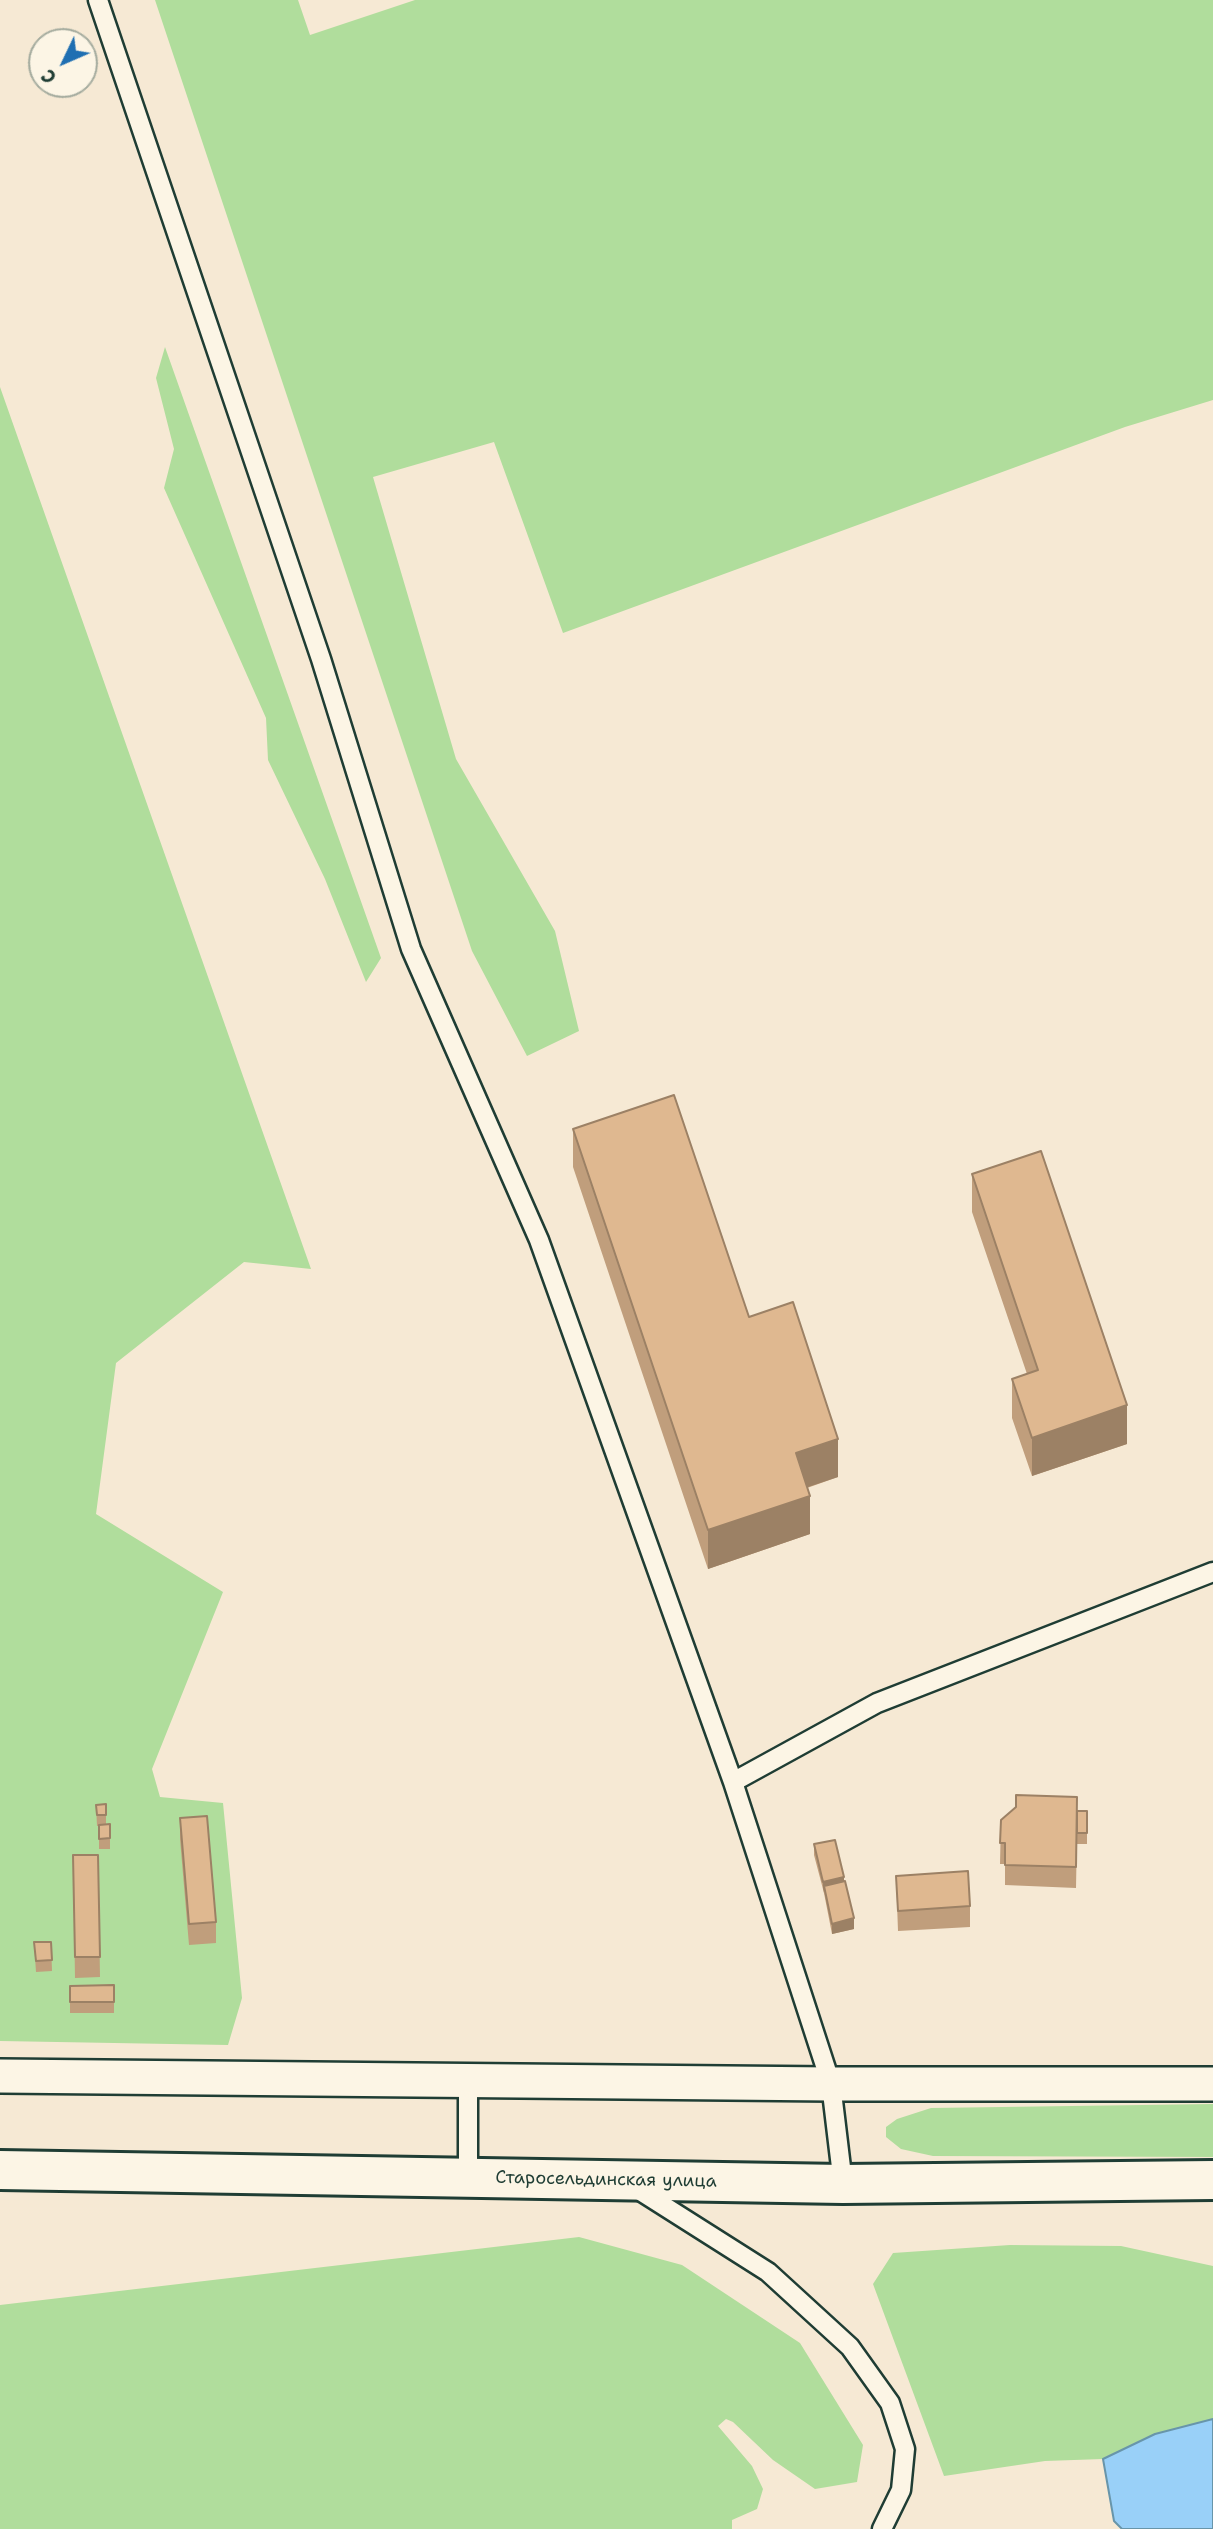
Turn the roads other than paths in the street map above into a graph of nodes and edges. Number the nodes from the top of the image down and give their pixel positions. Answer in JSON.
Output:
{"nodes":[{"id":1,"x":98,"y":0,"type":"edge"},
{"id":2,"x":1213,"y":1572,"type":"edge"},
{"id":3,"x":733,"y":1782,"type":"junction"},
{"id":4,"x":0,"y":2076,"type":"edge"},
{"id":5,"x":468,"y":2081,"type":"junction"},
{"id":6,"x":831,"y":2084,"type":"junction"},
{"id":7,"x":1213,"y":2084,"type":"edge"},
{"id":8,"x":0,"y":2170,"type":"edge"},
{"id":9,"x":468,"y":2178,"type":"junction"},
{"id":10,"x":622,"y":2180,"type":"junction"},
{"id":11,"x":1213,"y":2180,"type":"edge"},
{"id":12,"x":843,"y":2184,"type":"junction"},
{"id":13,"x":882,"y":2529,"type":"edge"}],
"edges":[{"from":1,"to":3,"type":"lane"},
{"from":2,"to":3,"type":"lane"},
{"from":3,"to":6,"type":"lane"},
{"from":4,"to":5,"type":"street"},
{"from":5,"to":6,"type":"street"},
{"from":5,"to":9,"type":"lane"},
{"from":6,"to":7,"type":"street"},
{"from":6,"to":12,"type":"lane"},
{"from":8,"to":9,"type":"main road","name":"Старосельдинская улица"},
{"from":9,"to":10,"type":"main road","name":"Старосельдинская улица"},
{"from":10,"to":12,"type":"main road","name":"Старосельдинская улица"},
{"from":10,"to":13,"type":"lane"},
{"from":11,"to":12,"type":"main road","name":"Старосельдинская улица"}]}
